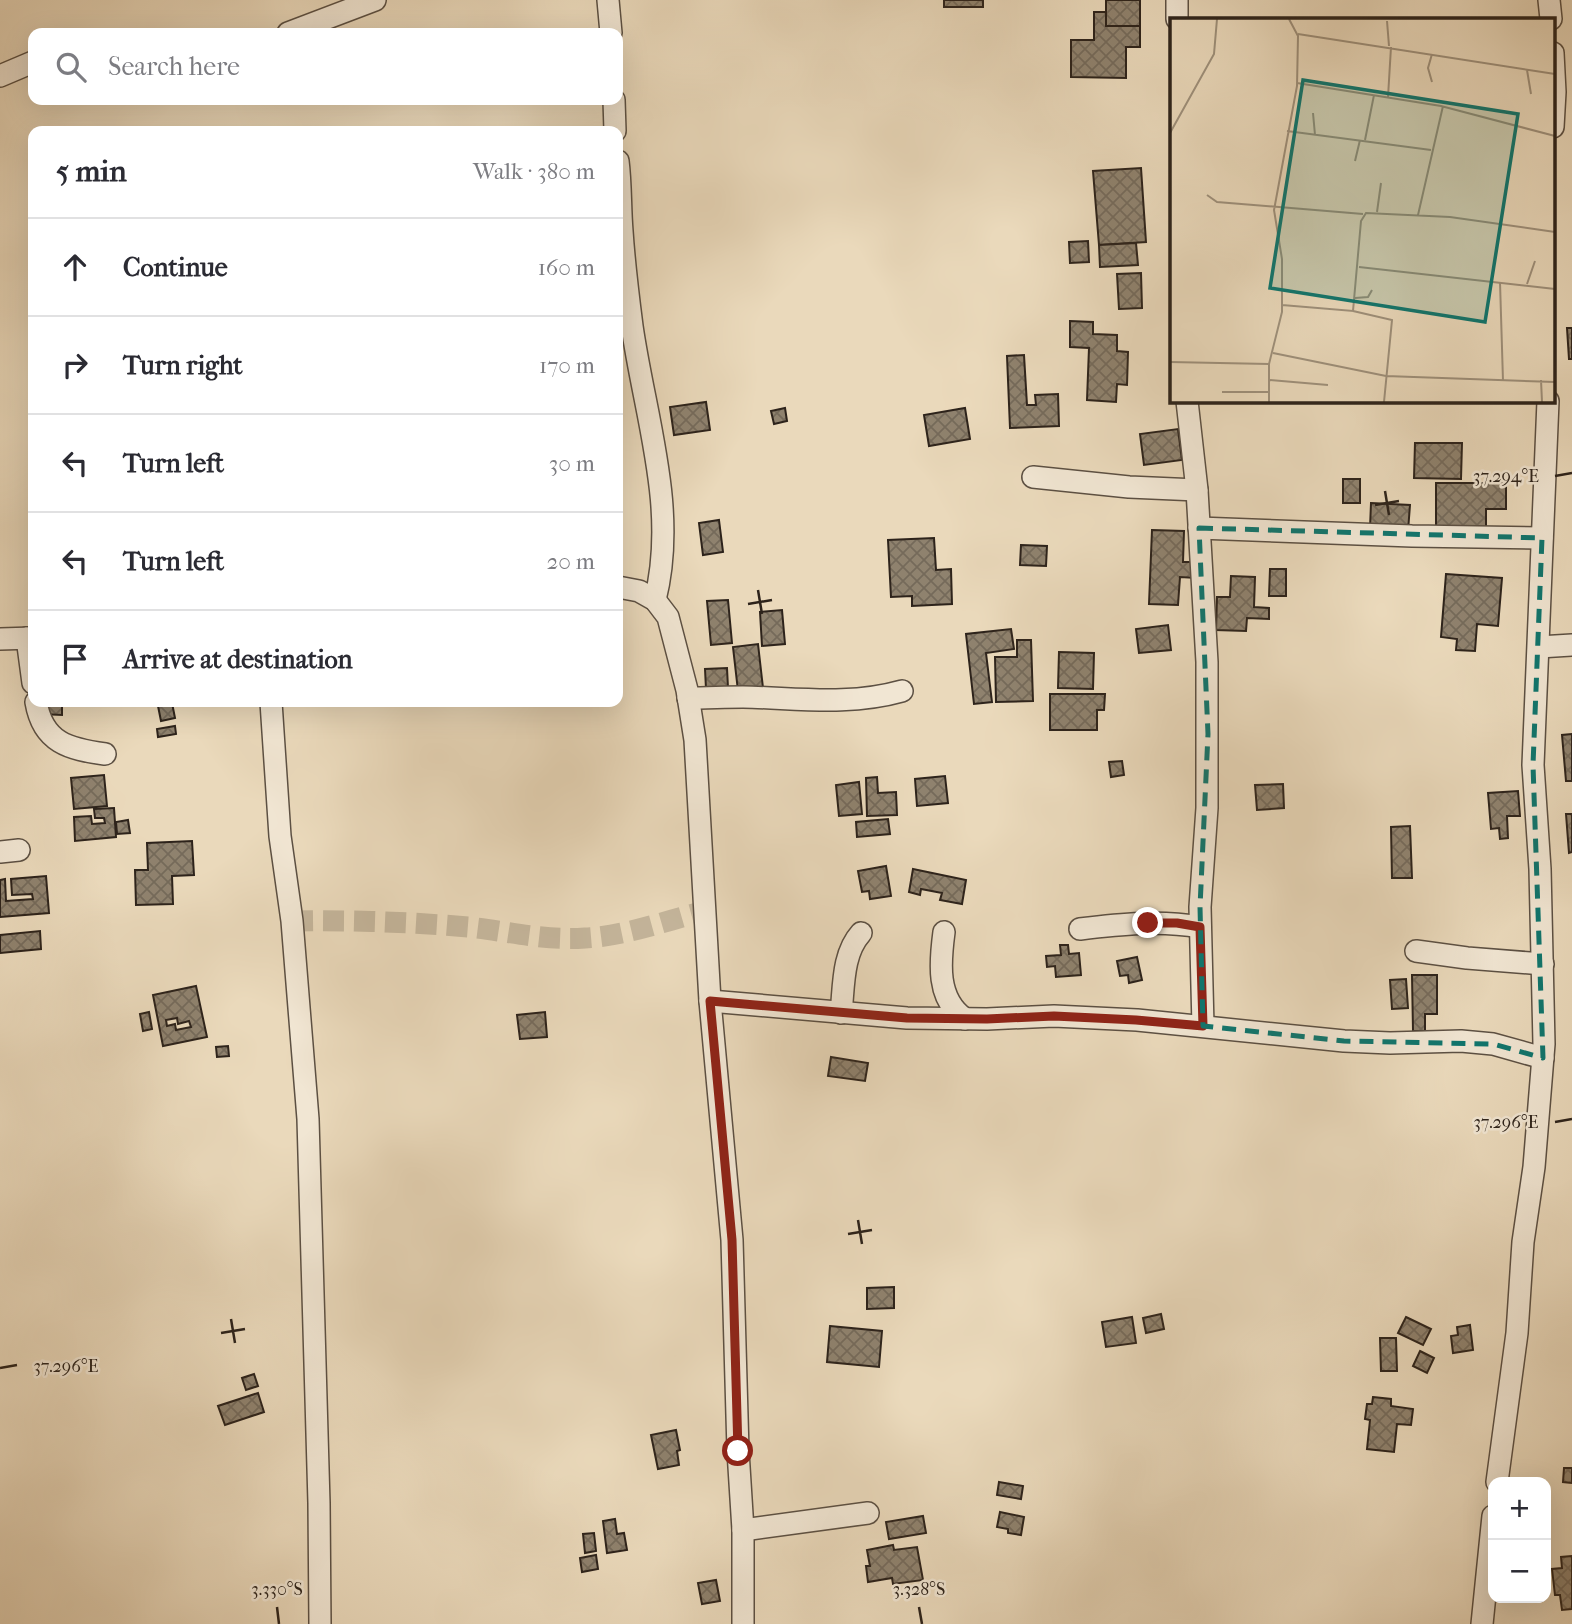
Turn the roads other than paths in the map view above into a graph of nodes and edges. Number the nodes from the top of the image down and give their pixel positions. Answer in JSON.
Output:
{"nodes":[{"id":1,"x":375,"y":0,"type":"edge"},
{"id":2,"x":608,"y":0,"type":"edge"},
{"id":3,"x":1177,"y":0,"type":"edge"},
{"id":4,"x":1549,"y":0,"type":"edge"},
{"id":5,"x":1177,"y":18,"type":"edge"},
{"id":6,"x":1551,"y":18,"type":"edge"},
{"id":7,"x":301,"y":28,"type":"edge"},
{"id":8,"x":611,"y":28,"type":"edge"},
{"id":9,"x":28,"y":64,"type":"edge"},
{"id":10,"x":1554,"y":72,"type":"edge"},
{"id":11,"x":0,"y":76,"type":"edge"},
{"id":12,"x":614,"y":105,"type":"edge"},
{"id":13,"x":1554,"y":110,"type":"edge"},
{"id":14,"x":615,"y":126,"type":"edge"},
{"id":15,"x":623,"y":240,"type":"edge"},
{"id":16,"x":1187,"y":402,"type":"edge"},
{"id":17,"x":1548,"y":402,"type":"edge"},
{"id":18,"x":1033,"y":477,"type":"dead end"},
{"id":19,"x":1197,"y":489,"type":"junction"},
{"id":20,"x":1199,"y":528,"type":"junction"},
{"id":21,"x":1542,"y":537,"type":"junction"},
{"id":22,"x":623,"y":588,"type":"edge"},
{"id":23,"x":655,"y":600,"type":"junction"},
{"id":24,"x":28,"y":638,"type":"edge"},
{"id":25,"x":0,"y":639,"type":"edge"},
{"id":26,"x":1572,"y":645,"type":"edge"},
{"id":27,"x":1539,"y":647,"type":"junction"},
{"id":28,"x":902,"y":691,"type":"dead end"},
{"id":29,"x":688,"y":698,"type":"junction"},
{"id":30,"x":37,"y":707,"type":"edge"},
{"id":31,"x":271,"y":707,"type":"edge"},
{"id":32,"x":105,"y":754,"type":"dead end"},
{"id":33,"x":1200,"y":927,"type":"junction"},
{"id":34,"x":1080,"y":929,"type":"dead end"},
{"id":35,"x":944,"y":932,"type":"dead end"},
{"id":36,"x":861,"y":933,"type":"dead end"},
{"id":37,"x":1416,"y":951,"type":"dead end"},
{"id":38,"x":1543,"y":964,"type":"junction"},
{"id":39,"x":710,"y":1001,"type":"junction"},
{"id":40,"x":841,"y":1013,"type":"junction"},
{"id":41,"x":965,"y":1019,"type":"junction"},
{"id":42,"x":1203,"y":1026,"type":"junction"},
{"id":43,"x":1543,"y":1058,"type":"junction"},
{"id":44,"x":1498,"y":1477,"type":"edge"},
{"id":45,"x":868,"y":1513,"type":"dead end"},
{"id":46,"x":743,"y":1530,"type":"junction"},
{"id":47,"x":1491,"y":1540,"type":"edge"},
{"id":48,"x":320,"y":1624,"type":"edge"},
{"id":49,"x":744,"y":1624,"type":"edge"},
{"id":50,"x":1482,"y":1624,"type":"edge"}],
"edges":[{"from":1,"to":7,"type":"street"},
{"from":2,"to":8,"type":"street"},
{"from":3,"to":5,"type":"street"},
{"from":4,"to":6,"type":"street"},
{"from":9,"to":11,"type":"street"},
{"from":10,"to":13,"type":"street"},
{"from":12,"to":14,"type":"street"},
{"from":15,"to":23,"type":"street"},
{"from":16,"to":19,"type":"street"},
{"from":17,"to":21,"type":"street"},
{"from":18,"to":19,"type":"street"},
{"from":19,"to":20,"type":"street"},
{"from":20,"to":21,"type":"street"},
{"from":20,"to":33,"type":"street"},
{"from":21,"to":27,"type":"street"},
{"from":22,"to":23,"type":"street"},
{"from":23,"to":29,"type":"street"},
{"from":24,"to":25,"type":"street"},
{"from":26,"to":27,"type":"street"},
{"from":27,"to":38,"type":"street"},
{"from":28,"to":29,"type":"street"},
{"from":29,"to":39,"type":"street"},
{"from":30,"to":32,"type":"street"},
{"from":31,"to":48,"type":"street"},
{"from":33,"to":34,"type":"street"},
{"from":33,"to":42,"type":"street"},
{"from":35,"to":41,"type":"street"},
{"from":36,"to":40,"type":"street"},
{"from":37,"to":38,"type":"street"},
{"from":38,"to":43,"type":"street"},
{"from":39,"to":40,"type":"street"},
{"from":39,"to":46,"type":"street"},
{"from":40,"to":41,"type":"street"},
{"from":41,"to":42,"type":"street"},
{"from":42,"to":43,"type":"street"},
{"from":43,"to":44,"type":"street"},
{"from":45,"to":46,"type":"street"},
{"from":46,"to":49,"type":"street"},
{"from":47,"to":50,"type":"street"}]}
